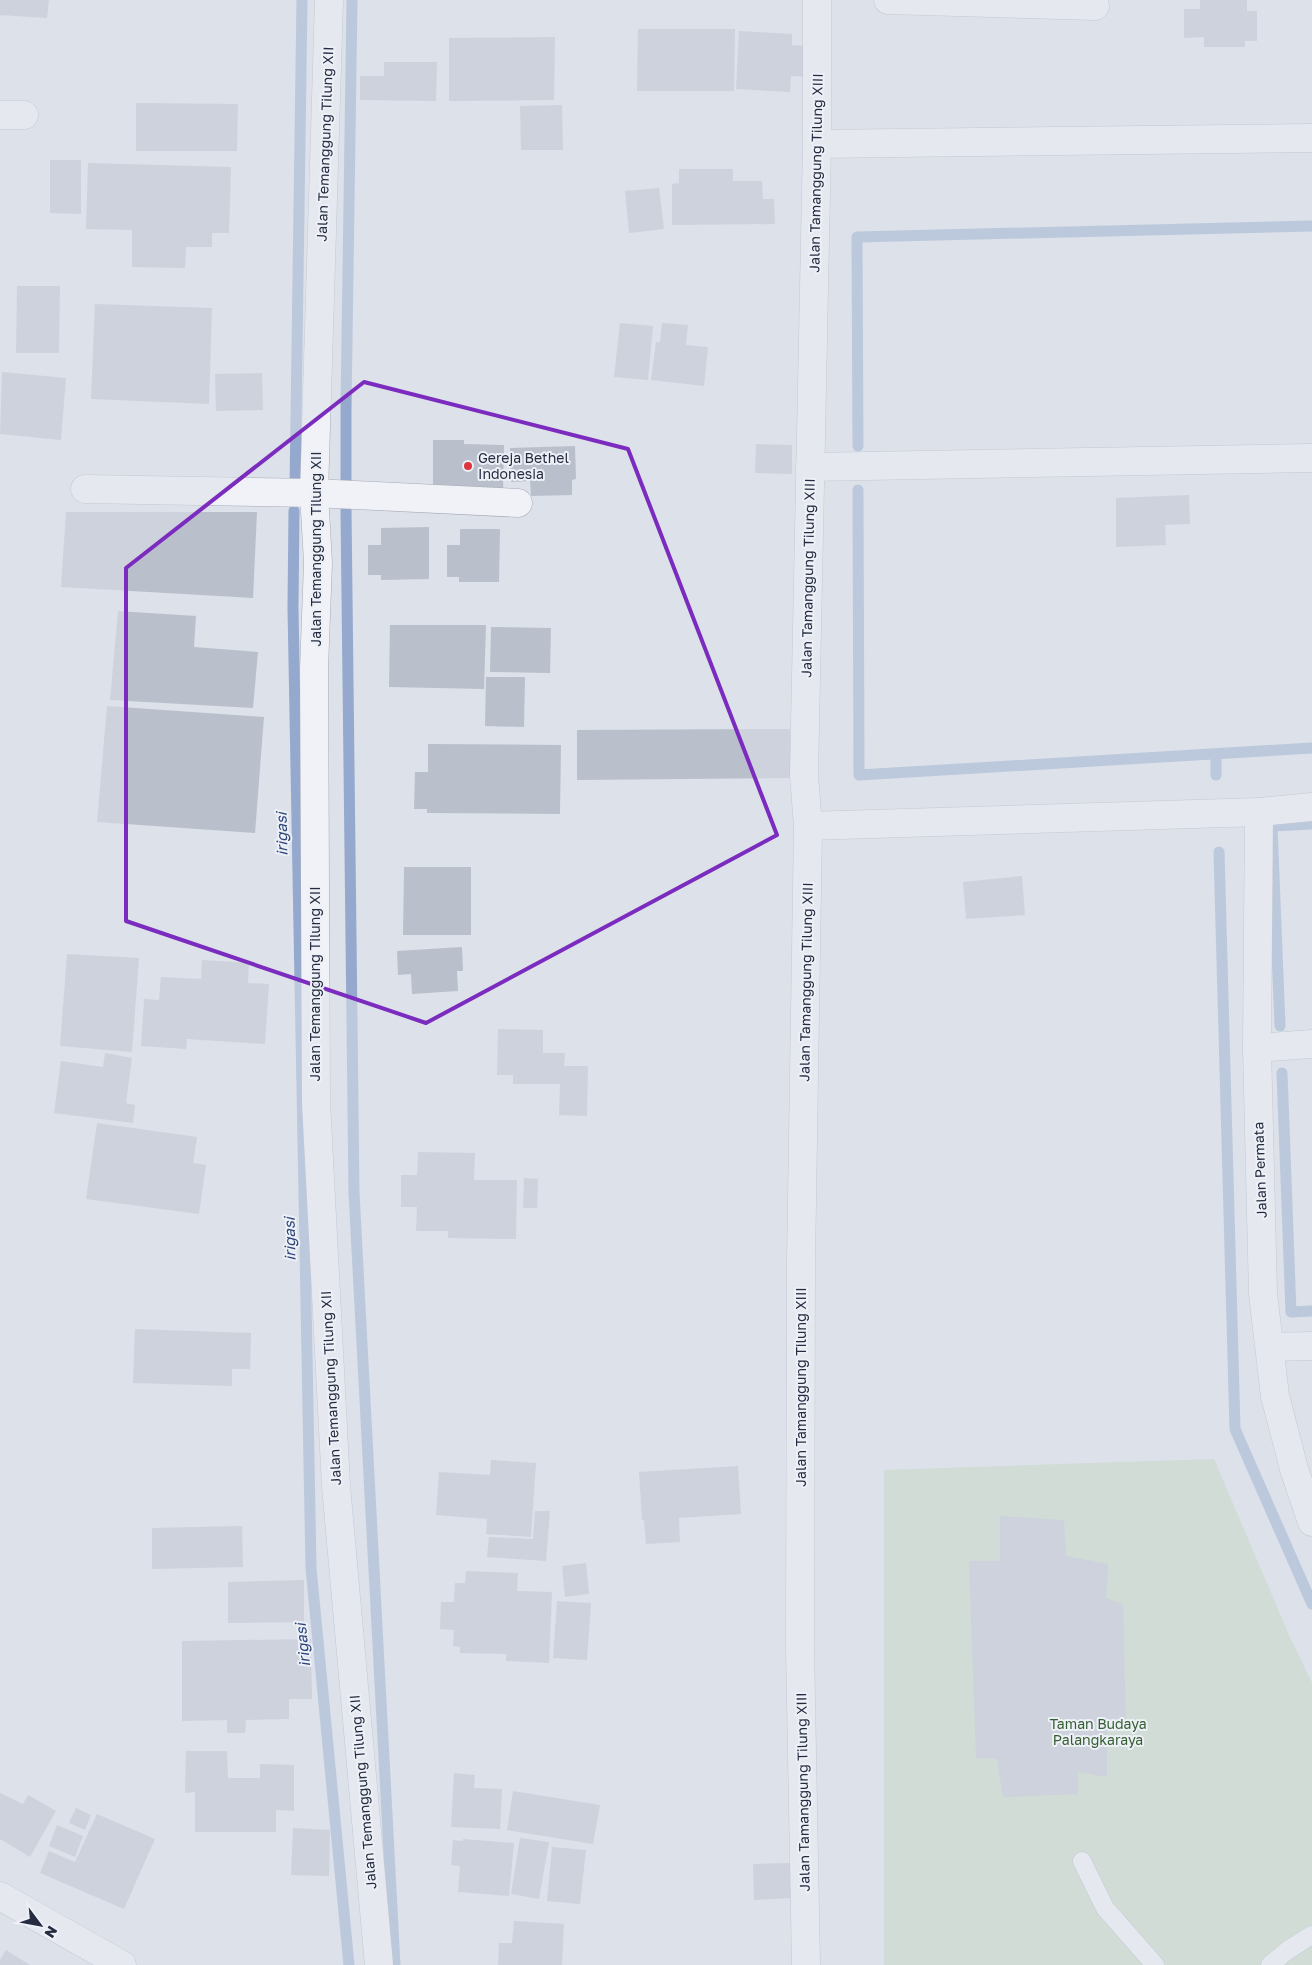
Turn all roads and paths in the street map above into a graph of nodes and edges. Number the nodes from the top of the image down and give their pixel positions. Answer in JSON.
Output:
{"nodes":[{"id":1,"x":329,"y":0,"type":"edge"},
{"id":2,"x":817,"y":0,"type":"edge"},
{"id":3,"x":888,"y":0,"type":"edge"},
{"id":4,"x":1095,"y":6,"type":"dead end"},
{"id":5,"x":1312,"y":138,"type":"edge"},
{"id":6,"x":817,"y":144,"type":"junction"},
{"id":7,"x":1312,"y":458,"type":"edge"},
{"id":8,"x":810,"y":467,"type":"junction"},
{"id":9,"x":85,"y":489,"type":"dead end"},
{"id":10,"x":314,"y":493,"type":"junction"},
{"id":11,"x":518,"y":503,"type":"dead end"},
{"id":12,"x":1312,"y":807,"type":"edge"},
{"id":13,"x":1259,"y":812,"type":"junction"},
{"id":14,"x":808,"y":826,"type":"junction"},
{"id":15,"x":1312,"y":1044,"type":"edge"},
{"id":16,"x":1257,"y":1048,"type":"junction"},
{"id":17,"x":1312,"y":1346,"type":"edge"},
{"id":18,"x":1270,"y":1347,"type":"junction"},
{"id":19,"x":1312,"y":1522,"type":"edge"},
{"id":20,"x":1082,"y":1862,"type":"dead end"},
{"id":21,"x":0,"y":1896,"type":"edge"},
{"id":22,"x":1312,"y":1935,"type":"edge"},
{"id":23,"x":122,"y":1965,"type":"edge"},
{"id":24,"x":378,"y":1965,"type":"edge"},
{"id":25,"x":806,"y":1965,"type":"edge"},
{"id":26,"x":1155,"y":1965,"type":"edge"},
{"id":27,"x":1270,"y":1965,"type":"edge"}],
"edges":[{"from":1,"to":10,"type":"street","name":"Jalan Temanggung Tilung XII"},
{"from":2,"to":6,"type":"street","name":"Jalan Tamanggung Tilung XIII"},
{"from":3,"to":4,"type":"street"},
{"from":5,"to":6,"type":"street"},
{"from":6,"to":8,"type":"street","name":"Jalan Tamanggung Tilung XIII"},
{"from":7,"to":8,"type":"street"},
{"from":8,"to":14,"type":"street","name":"Jalan Tamanggung Tilung XIII"},
{"from":9,"to":10,"type":"street"},
{"from":10,"to":11,"type":"street"},
{"from":10,"to":24,"type":"street","name":"Jalan Temanggung Tilung XII"},
{"from":12,"to":13,"type":"street"},
{"from":13,"to":14,"type":"street"},
{"from":13,"to":16,"type":"street","name":"Jalan Permata"},
{"from":14,"to":25,"type":"street","name":"Jalan Tamanggung Tilung XIII"},
{"from":15,"to":16,"type":"street"},
{"from":16,"to":18,"type":"street","name":"Jalan Permata"},
{"from":17,"to":18,"type":"street"},
{"from":18,"to":19,"type":"street","name":"Jalan Permata"},
{"from":20,"to":26,"type":"lane"},
{"from":21,"to":23,"type":"street"},
{"from":22,"to":27,"type":"lane"}]}
